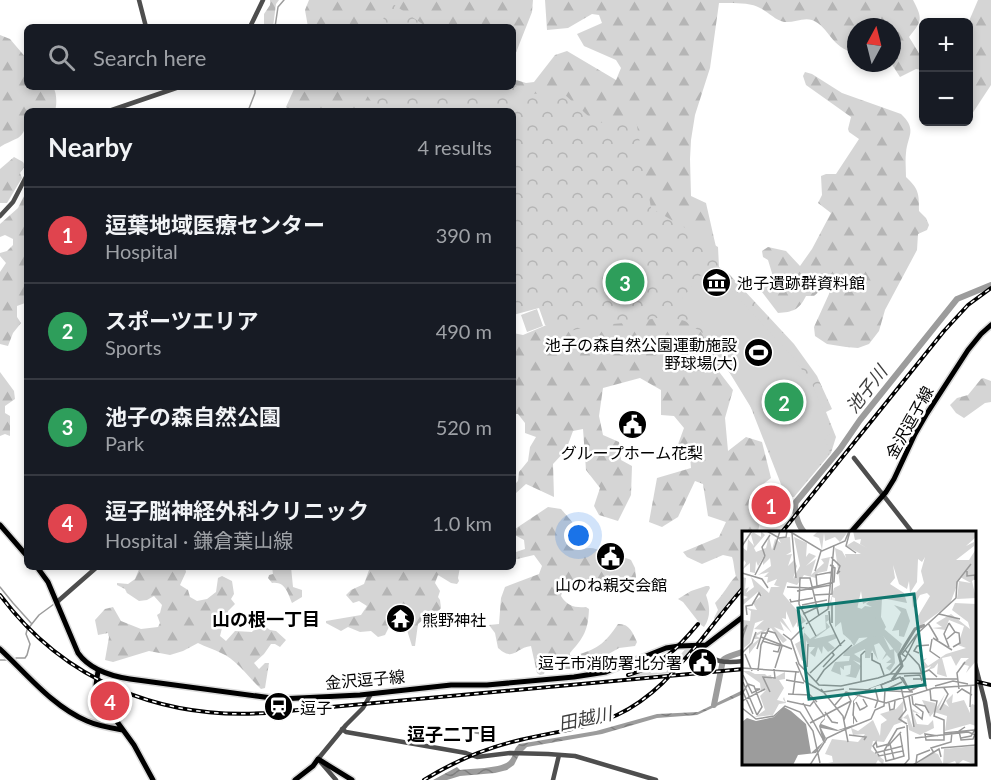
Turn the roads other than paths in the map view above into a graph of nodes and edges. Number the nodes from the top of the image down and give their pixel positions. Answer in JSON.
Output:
{"nodes":[{"id":1,"x":138,"y":0,"type":"edge"},
{"id":2,"x":263,"y":0,"type":"edge"},
{"id":3,"x":145,"y":24,"type":"edge"},
{"id":4,"x":251,"y":24,"type":"edge"},
{"id":5,"x":164,"y":90,"type":"edge"},
{"id":6,"x":116,"y":108,"type":"edge"},
{"id":7,"x":24,"y":181,"type":"edge"},
{"id":8,"x":0,"y":216,"type":"edge"},
{"id":9,"x":991,"y":326,"type":"edge"},
{"id":10,"x":854,"y":458,"type":"dead end"},
{"id":11,"x":883,"y":496,"type":"junction"},
{"id":12,"x":0,"y":525,"type":"edge"},
{"id":13,"x":852,"y":531,"type":"edge"},
{"id":14,"x":911,"y":531,"type":"edge"},
{"id":15,"x":24,"y":553,"type":"edge"},
{"id":16,"x":39,"y":570,"type":"edge"},
{"id":17,"x":94,"y":570,"type":"edge"},
{"id":18,"x":57,"y":602,"type":"junction"},
{"id":19,"x":742,"y":618,"type":"edge"},
{"id":20,"x":703,"y":646,"type":"junction"},
{"id":21,"x":0,"y":649,"type":"edge"},
{"id":22,"x":742,"y":661,"type":"edge"},
{"id":23,"x":98,"y":670,"type":"junction"},
{"id":24,"x":976,"y":676,"type":"edge"},
{"id":25,"x":371,"y":694,"type":"junction"},
{"id":26,"x":342,"y":729,"type":"junction"},
{"id":27,"x":123,"y":730,"type":"junction"},
{"id":28,"x":991,"y":737,"type":"edge"},
{"id":29,"x":559,"y":755,"type":"junction"},
{"id":30,"x":318,"y":759,"type":"junction"},
{"id":31,"x":340,"y":774,"type":"junction"},
{"id":32,"x":335,"y":778,"type":"edge"},
{"id":33,"x":153,"y":780,"type":"edge"},
{"id":34,"x":295,"y":780,"type":"edge"},
{"id":35,"x":352,"y":780,"type":"edge"},
{"id":36,"x":554,"y":780,"type":"edge"},
{"id":37,"x":656,"y":780,"type":"edge"}],
"edges":[{"from":1,"to":3,"type":"street"},
{"from":2,"to":4,"type":"street"},
{"from":5,"to":6,"type":"street"},
{"from":7,"to":8,"type":"street"},
{"from":9,"to":11,"type":"main road","name":"金沢逗子線"},
{"from":10,"to":11,"type":"street"},
{"from":11,"to":13,"type":"main road","name":"金沢逗子線"},
{"from":11,"to":14,"type":"street"},
{"from":12,"to":15,"type":"main road"},
{"from":16,"to":18,"type":"main road","name":"金沢逗子線"},
{"from":17,"to":18,"type":"street"},
{"from":18,"to":23,"type":"main road","name":"金沢逗子線"},
{"from":19,"to":20,"type":"main road"},
{"from":20,"to":22,"type":"street"},
{"from":20,"to":25,"type":"main road","name":"金沢逗子線"},
{"from":21,"to":27,"type":"main road"},
{"from":23,"to":25,"type":"main road","name":"金沢逗子線"},
{"from":23,"to":27,"type":"main road"},
{"from":24,"to":28,"type":"street"},
{"from":25,"to":26,"type":"street"},
{"from":26,"to":29,"type":"street"},
{"from":26,"to":30,"type":"street"},
{"from":27,"to":33,"type":"main road"},
{"from":29,"to":36,"type":"street"},
{"from":29,"to":37,"type":"street"},
{"from":30,"to":31,"type":"main road"},
{"from":30,"to":32,"type":"street"},
{"from":30,"to":34,"type":"main road"},
{"from":31,"to":32,"type":"main road"},
{"from":31,"to":35,"type":"main road"}]}
